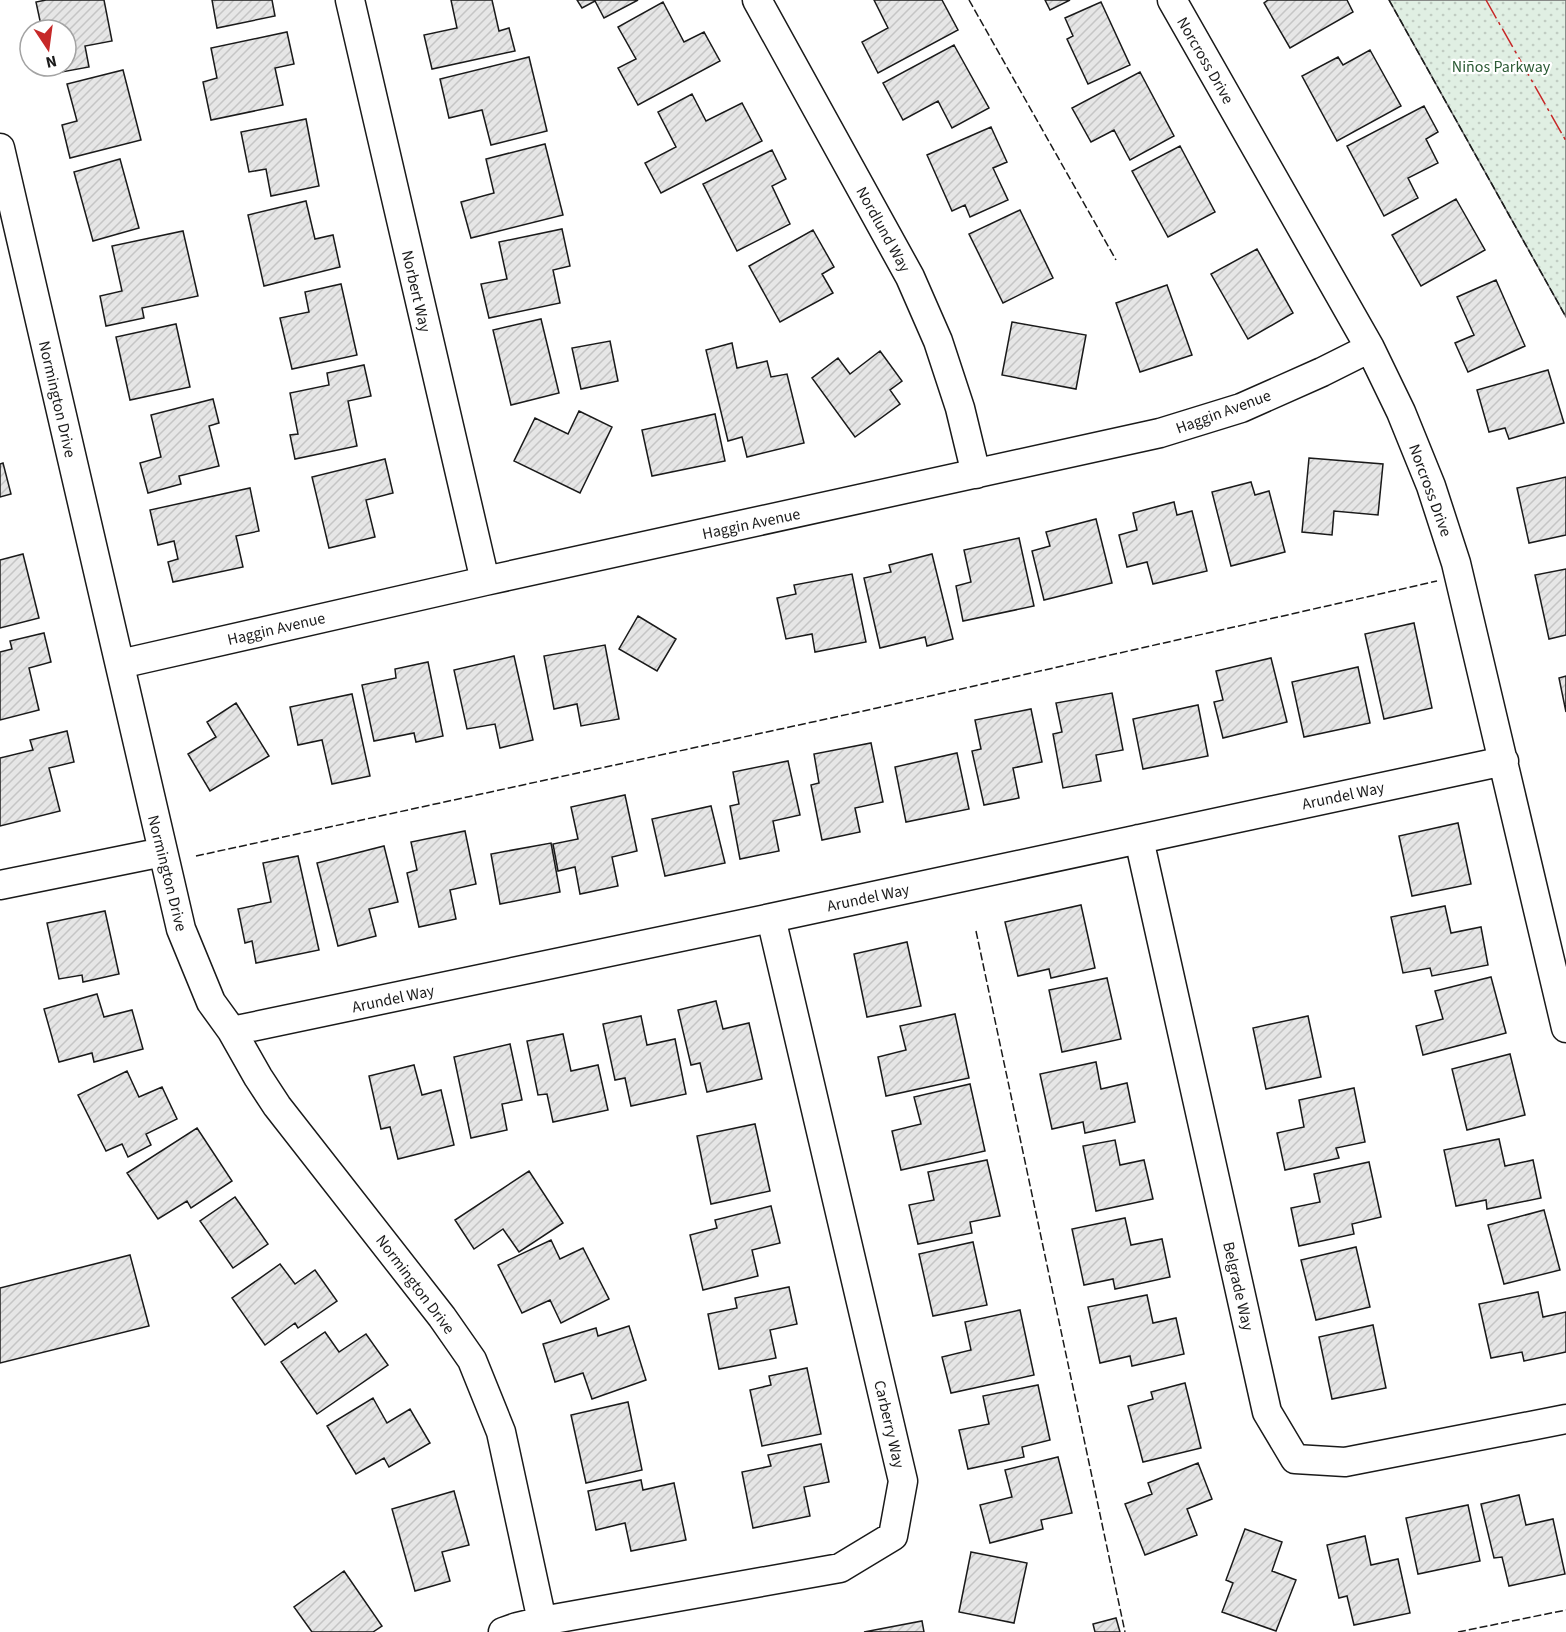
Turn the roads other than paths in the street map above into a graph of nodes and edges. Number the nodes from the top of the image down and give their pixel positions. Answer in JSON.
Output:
{"nodes":[{"id":1,"x":350,"y":0,"type":"edge"},
{"id":2,"x":757,"y":0,"type":"edge"},
{"id":3,"x":1172,"y":0,"type":"edge"},
{"id":4,"x":0,"y":148,"type":"edge"},
{"id":5,"x":1370,"y":348,"type":"junction"},
{"id":6,"x":976,"y":474,"type":"junction"},
{"id":7,"x":484,"y":581,"type":"junction"},
{"id":8,"x":120,"y":664,"type":"junction"},
{"id":9,"x":1504,"y":761,"type":"junction"},
{"id":10,"x":1139,"y":839,"type":"junction"},
{"id":11,"x":163,"y":852,"type":"junction"},
{"id":12,"x":0,"y":885,"type":"edge"},
{"id":13,"x":771,"y":918,"type":"junction"},
{"id":14,"x":1566,"y":1028,"type":"edge"},
{"id":15,"x":232,"y":1031,"type":"junction"},
{"id":16,"x":1566,"y":1419,"type":"edge"},
{"id":17,"x":542,"y":1621,"type":"junction"},
{"id":18,"x":502,"y":1632,"type":"edge"}],
"edges":[{"from":1,"to":7,"type":"street","name":"Norbert Way"},
{"from":2,"to":6,"type":"street","name":"Nordlund Way"},
{"from":3,"to":5,"type":"street","name":"Norcross Drive"},
{"from":4,"to":8,"type":"street","name":"Normington Drive"},
{"from":5,"to":6,"type":"street","name":"Haggin Avenue"},
{"from":5,"to":9,"type":"street","name":"Norcross Drive"},
{"from":6,"to":7,"type":"street","name":"Haggin Avenue"},
{"from":7,"to":8,"type":"street","name":"Haggin Avenue"},
{"from":8,"to":11,"type":"street","name":"Normington Drive"},
{"from":9,"to":10,"type":"street","name":"Arundel Way"},
{"from":9,"to":14,"type":"street","name":"Norcross Drive"},
{"from":10,"to":13,"type":"street","name":"Arundel Way"},
{"from":10,"to":16,"type":"street","name":"Belgrade Way"},
{"from":11,"to":12,"type":"street"},
{"from":11,"to":15,"type":"street","name":"Normington Drive"},
{"from":13,"to":15,"type":"street","name":"Arundel Way"},
{"from":13,"to":17,"type":"street","name":"Carberry Way"},
{"from":15,"to":17,"type":"street","name":"Normington Drive"},
{"from":17,"to":18,"type":"street","name":"Carberry Way"}]}
